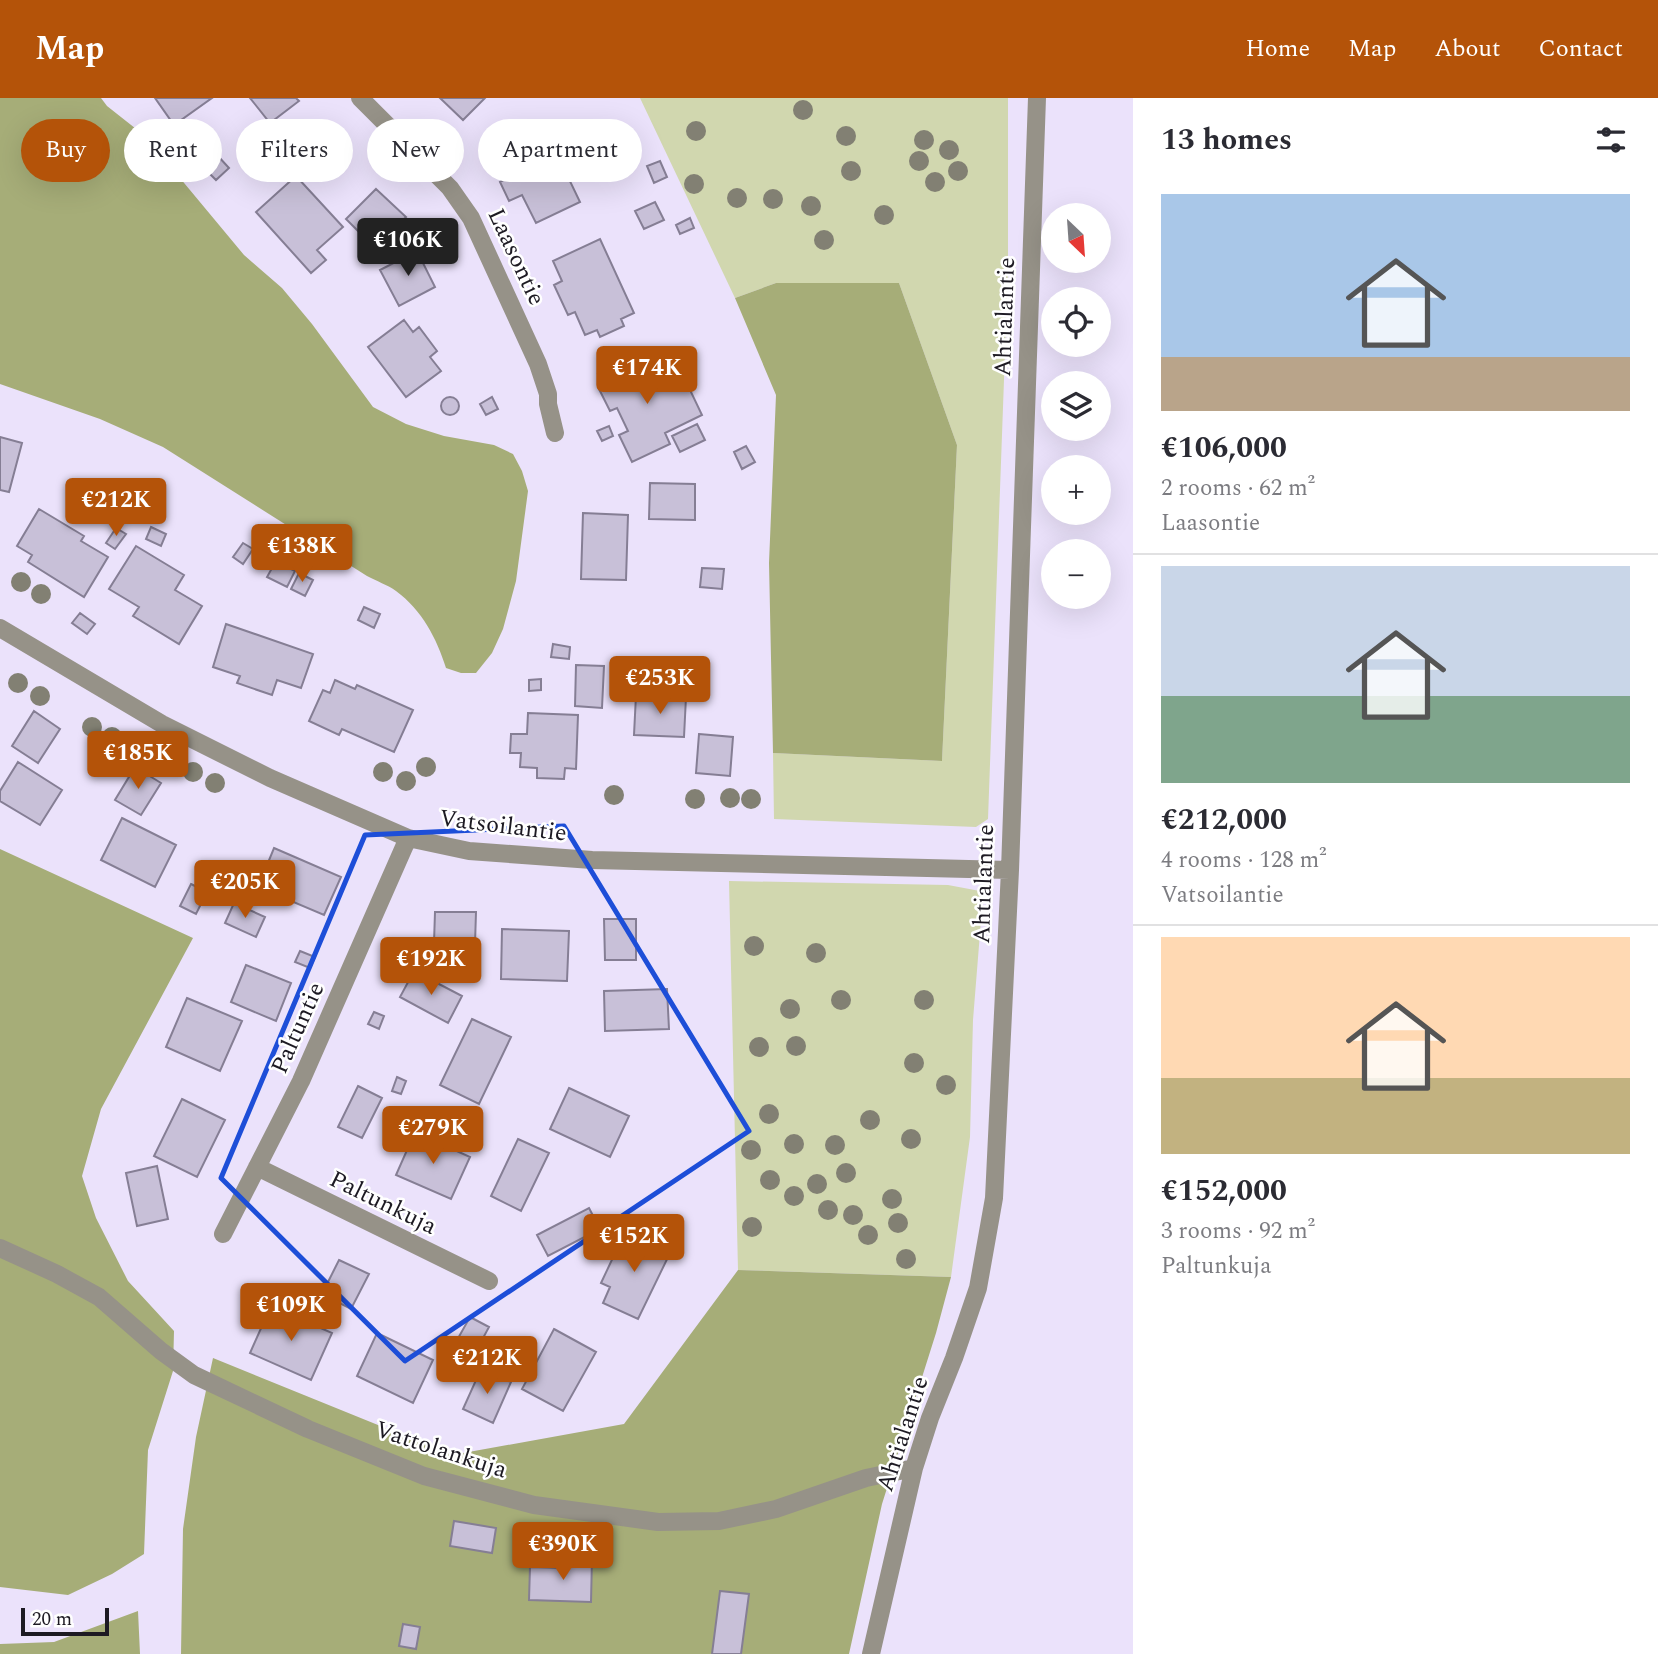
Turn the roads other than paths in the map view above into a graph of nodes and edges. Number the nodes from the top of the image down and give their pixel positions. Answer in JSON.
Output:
{"nodes":[{"id":1,"x":359,"y":98,"type":"edge"},
{"id":2,"x":1037,"y":98,"type":"edge"},
{"id":3,"x":555,"y":433,"type":"dead end"},
{"id":4,"x":0,"y":628,"type":"edge"},
{"id":5,"x":408,"y":838,"type":"junction"},
{"id":6,"x":1010,"y":870,"type":"junction"},
{"id":7,"x":257,"y":1167,"type":"junction"},
{"id":8,"x":223,"y":1234,"type":"dead end"},
{"id":9,"x":0,"y":1248,"type":"edge"},
{"id":10,"x":489,"y":1281,"type":"dead end"},
{"id":11,"x":914,"y":1468,"type":"junction"},
{"id":12,"x":871,"y":1654,"type":"edge"}],
"edges":[{"from":1,"to":3,"type":"street","name":"Laasontie"},
{"from":2,"to":6,"type":"street","name":"Ahtialantie"},
{"from":4,"to":5,"type":"street","name":"Vatsoilantie"},
{"from":5,"to":6,"type":"street","name":"Vatsoilantie"},
{"from":5,"to":7,"type":"street","name":"Paltuntie"},
{"from":6,"to":11,"type":"street","name":"Ahtialantie"},
{"from":7,"to":8,"type":"street","name":"Paltuntie"},
{"from":7,"to":10,"type":"street","name":"Paltunkuja"},
{"from":9,"to":11,"type":"street","name":"Vattolankuja"},
{"from":11,"to":12,"type":"street","name":"Ahtialantie"}]}
